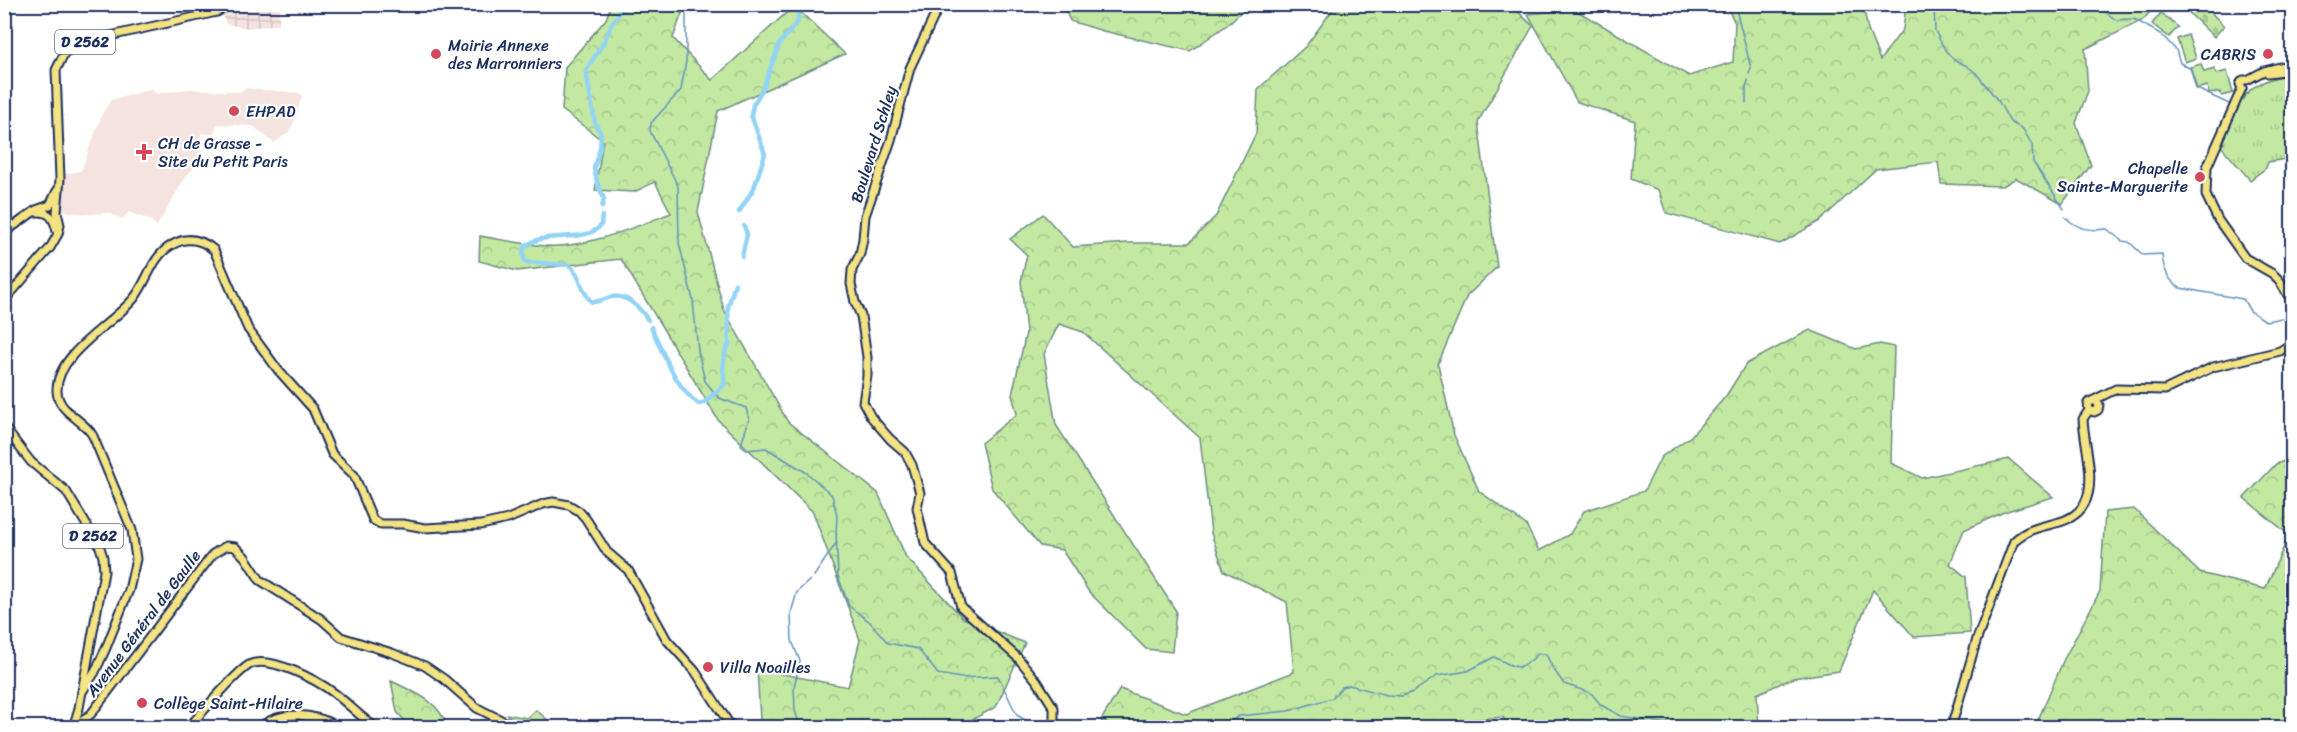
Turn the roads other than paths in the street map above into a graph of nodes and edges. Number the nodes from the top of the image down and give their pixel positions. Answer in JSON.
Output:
{"nodes":[{"id":1,"x":940,"y":4,"type":"edge"},
{"id":2,"x":229,"y":5,"type":"edge"},
{"id":3,"x":2292,"y":64,"type":"edge"},
{"id":4,"x":2292,"y":70,"type":"edge"},
{"id":5,"x":2248,"y":82,"type":"junction"},
{"id":6,"x":52,"y":210,"type":"junction"},
{"id":7,"x":4,"y":233,"type":"edge"},
{"id":8,"x":4,"y":301,"type":"edge"},
{"id":9,"x":2292,"y":302,"type":"edge"},
{"id":10,"x":2292,"y":343,"type":"edge"},
{"id":11,"x":4,"y":427,"type":"edge"},
{"id":12,"x":89,"y":675,"type":"junction"},
{"id":13,"x":77,"y":725,"type":"edge"},
{"id":14,"x":188,"y":728,"type":"edge"},
{"id":15,"x":259,"y":728,"type":"edge"},
{"id":16,"x":341,"y":728,"type":"edge"},
{"id":17,"x":377,"y":728,"type":"edge"},
{"id":18,"x":517,"y":728,"type":"edge"},
{"id":19,"x":732,"y":728,"type":"edge"},
{"id":20,"x":1052,"y":728,"type":"edge"},
{"id":21,"x":1951,"y":728,"type":"edge"}],
"edges":[{"from":1,"to":20,"type":"main road","name":"Boulevard Schley"},
{"from":2,"to":6,"type":"main road","number":"D 2562"},
{"from":3,"to":5,"type":"main road"},
{"from":4,"to":5,"type":"main road"},
{"from":5,"to":9,"type":"main road"},
{"from":6,"to":7,"type":"main road"},
{"from":6,"to":8,"type":"main road","number":"D 2562"},
{"from":10,"to":21,"type":"main road"},
{"from":11,"to":12,"type":"main road","number":"D 2562"},
{"from":12,"to":13,"type":"main road","number":"D 2562"},
{"from":12,"to":19,"type":"main road"},
{"from":13,"to":18,"type":"main road","name":"Avenue Général de Gaulle"},
{"from":14,"to":17,"type":"main road"},
{"from":15,"to":16,"type":"main road"}]}
